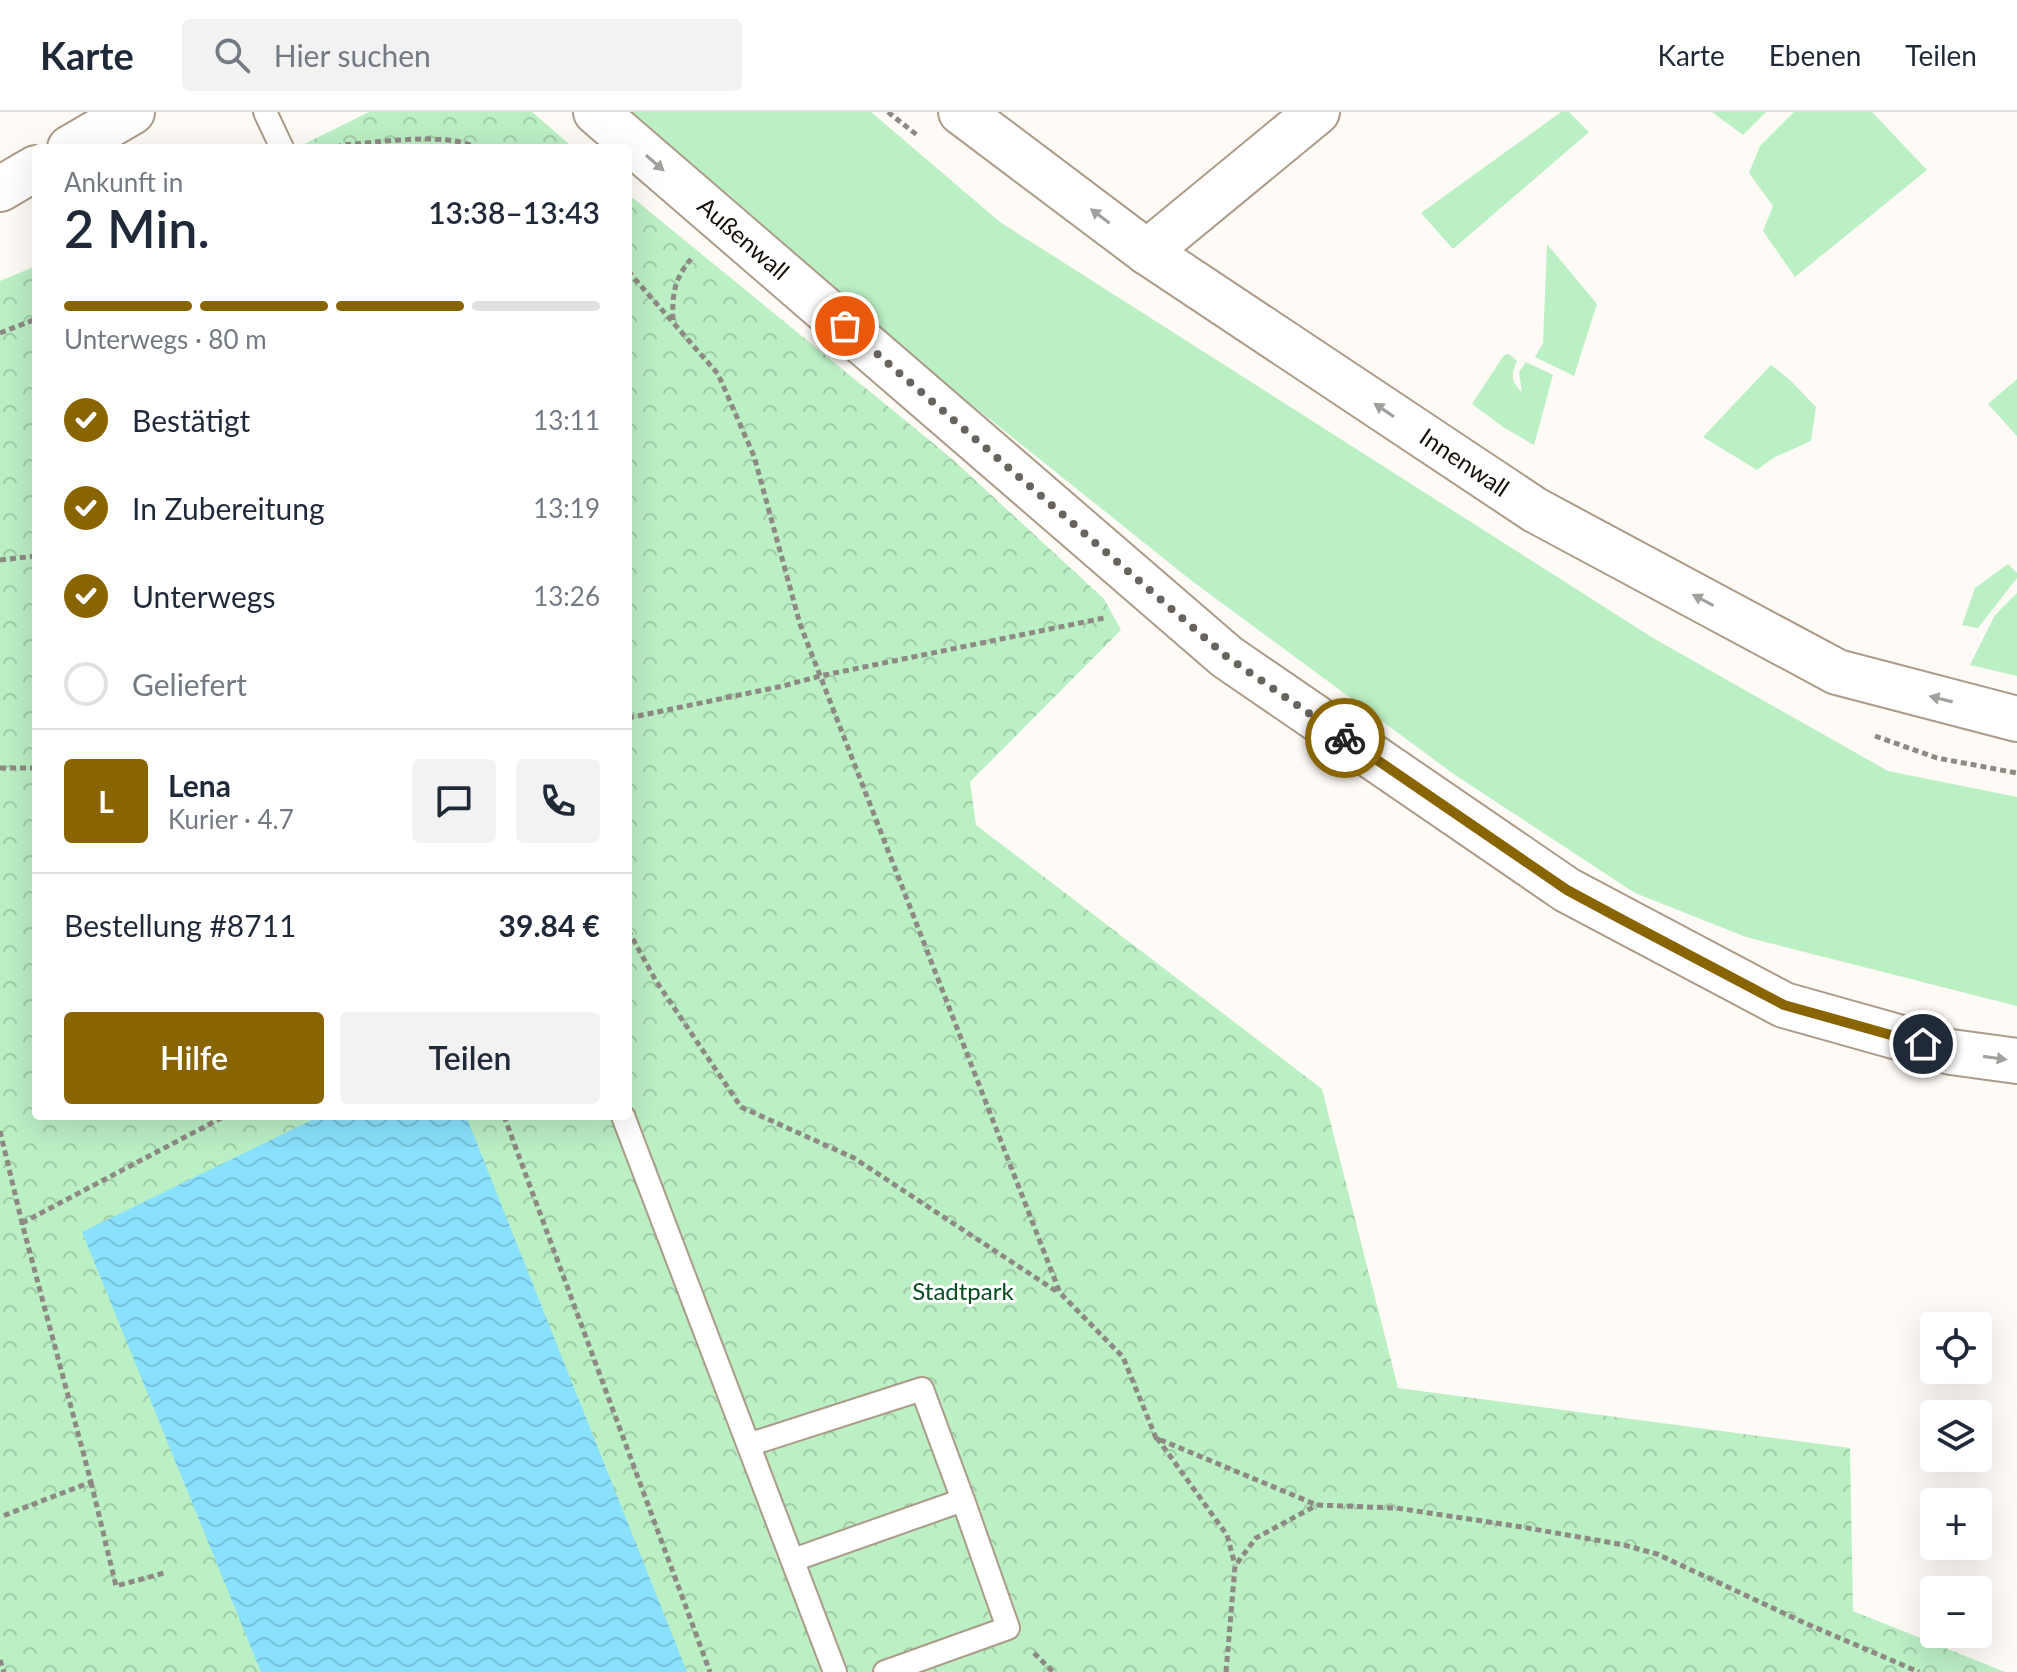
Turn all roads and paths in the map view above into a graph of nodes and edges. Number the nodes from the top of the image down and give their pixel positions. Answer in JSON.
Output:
{"nodes":[{"id":1,"x":132,"y":112,"type":"edge"},
{"id":2,"x":265,"y":112,"type":"edge"},
{"id":3,"x":596,"y":112,"type":"edge"},
{"id":4,"x":961,"y":112,"type":"edge"},
{"id":5,"x":1317,"y":112,"type":"edge"},
{"id":6,"x":77,"y":144,"type":"edge"},
{"id":7,"x":280,"y":144,"type":"edge"},
{"id":8,"x":356,"y":144,"type":"edge"},
{"id":9,"x":468,"y":144,"type":"edge"},
{"id":10,"x":32,"y":170,"type":"edge"},
{"id":11,"x":0,"y":189,"type":"edge"},
{"id":12,"x":726,"y":224,"type":"junction"},
{"id":13,"x":1147,"y":252,"type":"junction"},
{"id":14,"x":632,"y":275,"type":"edge"},
{"id":15,"x":32,"y":321,"type":"edge"},
{"id":16,"x":673,"y":321,"type":"junction"},
{"id":17,"x":0,"y":333,"type":"edge"},
{"id":18,"x":32,"y":556,"type":"edge"},
{"id":19,"x":0,"y":560,"type":"edge"},
{"id":20,"x":1168,"y":605,"type":"junction"},
{"id":21,"x":820,"y":676,"type":"junction"},
{"id":22,"x":632,"y":717,"type":"edge"},
{"id":23,"x":2017,"y":719,"type":"edge"},
{"id":24,"x":0,"y":768,"type":"edge"},
{"id":25,"x":32,"y":768,"type":"edge"},
{"id":26,"x":632,"y":937,"type":"edge"},
{"id":27,"x":2017,"y":1061,"type":"edge"},
{"id":28,"x":217,"y":1120,"type":"edge"},
{"id":29,"x":505,"y":1120,"type":"edge"},
{"id":30,"x":625,"y":1120,"type":"edge"},
{"id":31,"x":0,"y":1131,"type":"edge"},
{"id":32,"x":22,"y":1223,"type":"junction"},
{"id":33,"x":1060,"y":1293,"type":"junction"},
{"id":34,"x":1156,"y":1438,"type":"junction"},
{"id":35,"x":751,"y":1444,"type":"junction"},
{"id":36,"x":91,"y":1482,"type":"junction"},
{"id":37,"x":963,"y":1500,"type":"junction"},
{"id":38,"x":1317,"y":1505,"type":"junction"},
{"id":39,"x":0,"y":1517,"type":"edge"},
{"id":40,"x":793,"y":1560,"type":"junction"},
{"id":41,"x":1235,"y":1566,"type":"junction"},
{"id":42,"x":164,"y":1573,"type":"dead end"},
{"id":43,"x":0,"y":1660,"type":"edge"},
{"id":44,"x":4,"y":1672,"type":"edge"},
{"id":45,"x":710,"y":1672,"type":"edge"},
{"id":46,"x":835,"y":1672,"type":"edge"},
{"id":47,"x":885,"y":1672,"type":"edge"},
{"id":48,"x":1226,"y":1672,"type":"edge"},
{"id":49,"x":1919,"y":1672,"type":"edge"}],
"edges":[{"from":1,"to":6,"type":"street"},
{"from":2,"to":7,"type":"lane"},
{"from":3,"to":12,"type":"street","name":"Außenwall","one_way":true},
{"from":13,"to":4,"type":"street","name":"Innenwall","one_way":true},
{"from":5,"to":13,"type":"street"},
{"from":8,"to":9,"type":"path"},
{"from":10,"to":11,"type":"street"},
{"from":12,"to":16,"type":"path"},
{"from":12,"to":20,"type":"street","name":"Außenwall"},
{"from":23,"to":13,"type":"street","name":"Innenwall","one_way":true},
{"from":14,"to":16,"type":"path"},
{"from":15,"to":17,"type":"path"},
{"from":16,"to":21,"type":"path"},
{"from":18,"to":19,"type":"path"},
{"from":20,"to":21,"type":"path"},
{"from":20,"to":27,"type":"street","name":"Außenwall","one_way":true},
{"from":21,"to":22,"type":"path"},
{"from":21,"to":33,"type":"path"},
{"from":24,"to":25,"type":"path"},
{"from":26,"to":33,"type":"path"},
{"from":28,"to":32,"type":"path"},
{"from":29,"to":45,"type":"path"},
{"from":30,"to":35,"type":"lane"},
{"from":31,"to":32,"type":"path"},
{"from":32,"to":36,"type":"path"},
{"from":33,"to":34,"type":"path"},
{"from":34,"to":38,"type":"path"},
{"from":34,"to":41,"type":"path"},
{"from":35,"to":37,"type":"lane"},
{"from":35,"to":40,"type":"lane"},
{"from":36,"to":39,"type":"path"},
{"from":36,"to":42,"type":"path"},
{"from":37,"to":40,"type":"lane"},
{"from":37,"to":47,"type":"lane"},
{"from":38,"to":41,"type":"path"},
{"from":38,"to":49,"type":"path"},
{"from":40,"to":46,"type":"lane"},
{"from":41,"to":48,"type":"path"},
{"from":43,"to":44,"type":"path"}]}
